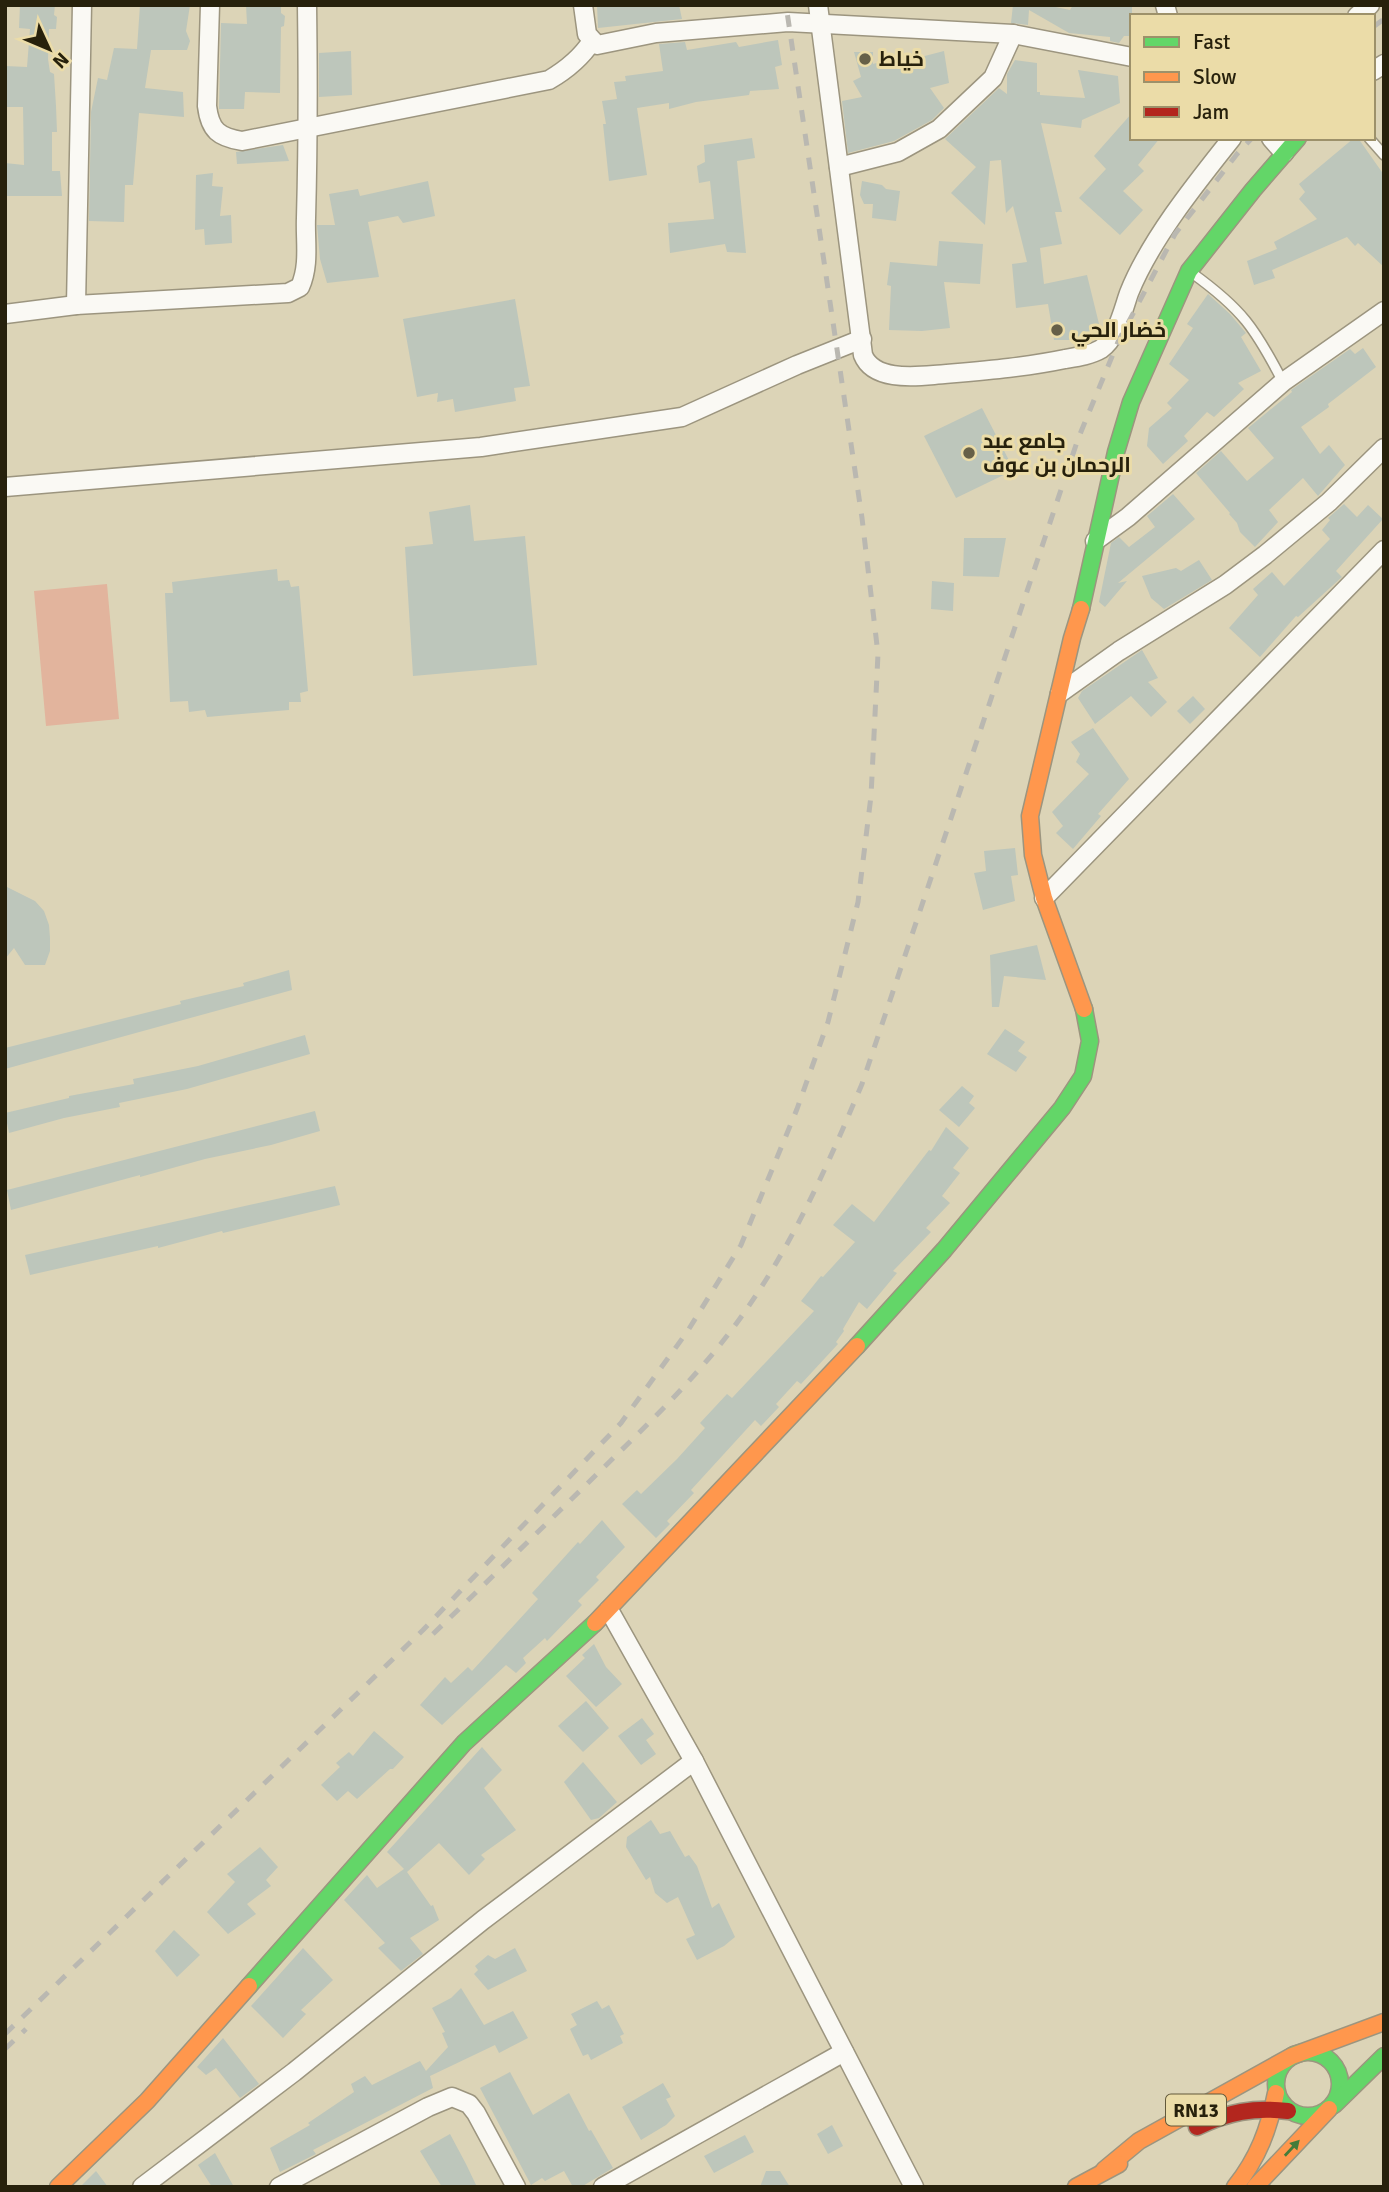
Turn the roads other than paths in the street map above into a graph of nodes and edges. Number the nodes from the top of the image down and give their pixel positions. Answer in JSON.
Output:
{"nodes":[{"id":1,"x":82,"y":5,"type":"edge"},
{"id":2,"x":210,"y":5,"type":"edge"},
{"id":3,"x":307,"y":5,"type":"edge"},
{"id":4,"x":583,"y":5,"type":"edge"},
{"id":5,"x":818,"y":5,"type":"edge"},
{"id":6,"x":773,"y":14,"type":"edge"},
{"id":7,"x":820,"y":24,"type":"junction"},
{"id":8,"x":1013,"y":34,"type":"junction"},
{"id":9,"x":592,"y":41,"type":"junction"},
{"id":10,"x":1130,"y":57,"type":"edge"},
{"id":11,"x":309,"y":129,"type":"junction"},
{"id":12,"x":1231,"y":140,"type":"edge"},
{"id":13,"x":1273,"y":140,"type":"edge"},
{"id":14,"x":1296,"y":140,"type":"edge"},
{"id":15,"x":1371,"y":140,"type":"edge"},
{"id":16,"x":1284,"y":153,"type":"junction"},
{"id":17,"x":1384,"y":155,"type":"edge"},
{"id":18,"x":838,"y":167,"type":"junction"},
{"id":19,"x":1189,"y":271,"type":"junction"},
{"id":20,"x":76,"y":305,"type":"junction"},
{"id":21,"x":1384,"y":311,"type":"edge"},
{"id":22,"x":5,"y":314,"type":"edge"},
{"id":23,"x":862,"y":339,"type":"junction"},
{"id":24,"x":1283,"y":382,"type":"junction"},
{"id":25,"x":1384,"y":448,"type":"edge"},
{"id":26,"x":5,"y":487,"type":"edge"},
{"id":27,"x":1095,"y":541,"type":"junction"},
{"id":28,"x":1384,"y":550,"type":"edge"},
{"id":29,"x":1060,"y":693,"type":"junction"},
{"id":30,"x":1044,"y":898,"type":"junction"},
{"id":31,"x":609,"y":1610,"type":"junction"},
{"id":32,"x":694,"y":1761,"type":"junction"},
{"id":33,"x":1384,"y":2022,"type":"edge"},
{"id":34,"x":844,"y":2052,"type":"junction"},
{"id":35,"x":1292,"y":2056,"type":"junction"},
{"id":36,"x":1384,"y":2056,"type":"edge"},
{"id":37,"x":1279,"y":2104,"type":"junction"},
{"id":38,"x":1329,"y":2109,"type":"junction"},
{"id":39,"x":1104,"y":2170,"type":"junction"},
{"id":40,"x":58,"y":2187,"type":"edge"},
{"id":41,"x":142,"y":2187,"type":"edge"},
{"id":42,"x":279,"y":2187,"type":"edge"},
{"id":43,"x":516,"y":2187,"type":"edge"},
{"id":44,"x":603,"y":2187,"type":"edge"},
{"id":45,"x":914,"y":2187,"type":"edge"},
{"id":46,"x":1076,"y":2187,"type":"edge"},
{"id":47,"x":1235,"y":2187,"type":"edge"},
{"id":48,"x":1255,"y":2187,"type":"edge"}],
"edges":[{"from":1,"to":20,"type":"street"},
{"from":2,"to":11,"type":"street"},
{"from":3,"to":11,"type":"street"},
{"from":4,"to":9,"type":"street"},
{"from":5,"to":7,"type":"street"},
{"from":6,"to":7,"type":"street"},
{"from":6,"to":9,"type":"street"},
{"from":7,"to":8,"type":"street"},
{"from":7,"to":18,"type":"street"},
{"from":8,"to":10,"type":"street"},
{"from":8,"to":18,"type":"street"},
{"from":9,"to":11,"type":"street"},
{"from":11,"to":20,"type":"street"},
{"from":12,"to":23,"type":"street"},
{"from":13,"to":16,"type":"street"},
{"from":14,"to":16,"type":"street"},
{"from":15,"to":17,"type":"lane"},
{"from":16,"to":19,"type":"street"},
{"from":18,"to":23,"type":"street"},
{"from":19,"to":24,"type":"lane"},
{"from":19,"to":27,"type":"street"},
{"from":20,"to":22,"type":"street"},
{"from":21,"to":24,"type":"street"},
{"from":23,"to":26,"type":"street"},
{"from":24,"to":27,"type":"street"},
{"from":25,"to":29,"type":"street"},
{"from":27,"to":29,"type":"street"},
{"from":28,"to":30,"type":"street"},
{"from":29,"to":30,"type":"street"},
{"from":30,"to":31,"type":"street"},
{"from":31,"to":32,"type":"street"},
{"from":31,"to":40,"type":"street"},
{"from":32,"to":34,"type":"street"},
{"from":32,"to":41,"type":"street"},
{"from":33,"to":35,"type":"street","number":"RN13"},
{"from":34,"to":44,"type":"street"},
{"from":34,"to":45,"type":"street"},
{"from":35,"to":37,"type":"street"},
{"from":35,"to":38,"type":"street"},
{"from":35,"to":39,"type":"street","number":"RN13"},
{"from":36,"to":38,"type":"street"},
{"from":37,"to":38,"type":"street"},
{"from":37,"to":39,"type":"street"},
{"from":37,"to":47,"type":"street"},
{"from":48,"to":38,"type":"street","one_way":true},
{"from":39,"to":46,"type":"street","number":"RN13"},
{"from":42,"to":43,"type":"street"}]}
